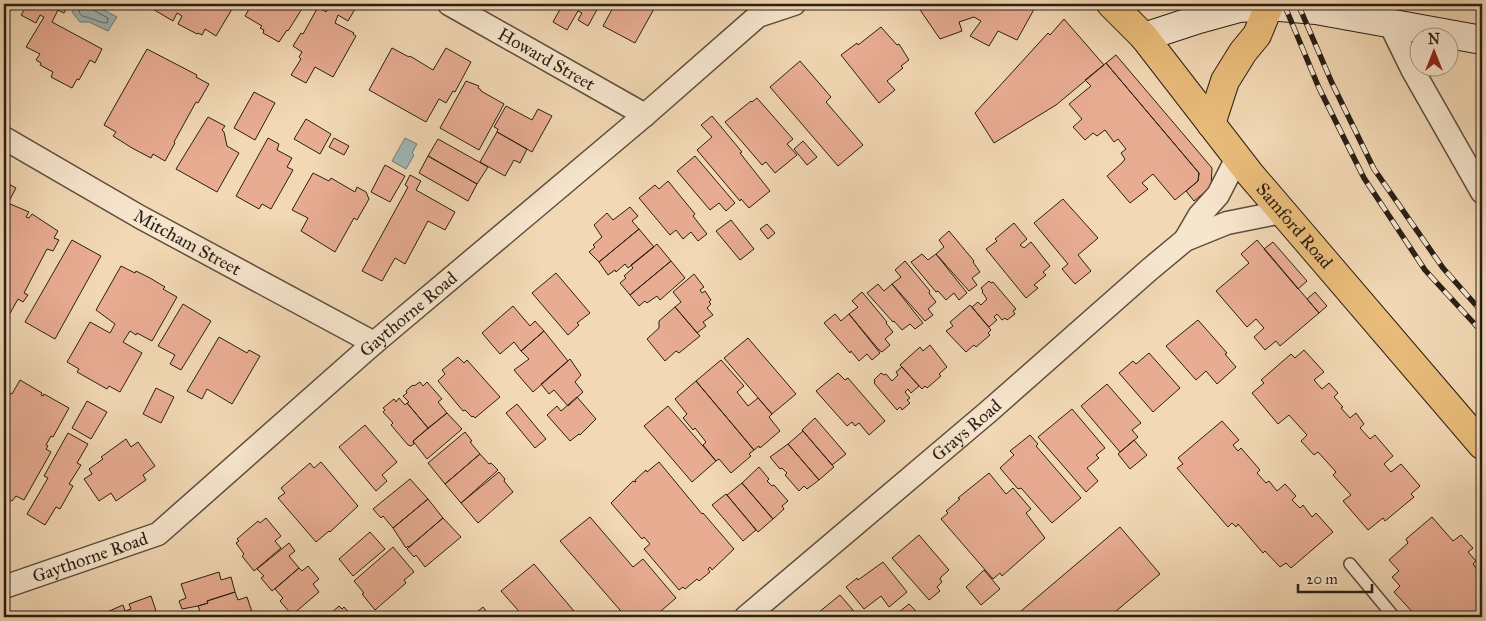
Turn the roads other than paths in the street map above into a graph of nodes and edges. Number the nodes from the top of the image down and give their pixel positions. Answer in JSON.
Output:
{"nodes":[{"id":1,"x":449,"y":4,"type":"edge"},
{"id":2,"x":794,"y":4,"type":"edge"},
{"id":3,"x":1110,"y":4,"type":"edge"},
{"id":4,"x":1269,"y":6,"type":"junction"},
{"id":5,"x":1348,"y":10,"type":"edge"},
{"id":6,"x":1390,"y":24,"type":"junction"},
{"id":7,"x":1144,"y":37,"type":"junction"},
{"id":8,"x":1482,"y":40,"type":"edge"},
{"id":9,"x":645,"y":115,"type":"junction"},
{"id":10,"x":1211,"y":124,"type":"junction"},
{"id":11,"x":4,"y":138,"type":"edge"},
{"id":12,"x":1237,"y":158,"type":"junction"},
{"id":13,"x":1482,"y":192,"type":"edge"},
{"id":14,"x":1282,"y":212,"type":"junction"},
{"id":15,"x":1185,"y":240,"type":"junction"},
{"id":16,"x":374,"y":343,"type":"junction"},
{"id":17,"x":1482,"y":445,"type":"edge"},
{"id":18,"x":1350,"y":564,"type":"dead end"},
{"id":19,"x":4,"y":586,"type":"edge"},
{"id":20,"x":746,"y":617,"type":"edge"},
{"id":21,"x":1394,"y":617,"type":"edge"}],
"edges":[{"from":1,"to":9,"type":"street","name":"Howard Street"},
{"from":2,"to":9,"type":"street","name":"Gaythorne Road"},
{"from":3,"to":7,"type":"main road","name":"Samford Road"},
{"from":4,"to":5,"type":"main road"},
{"from":4,"to":7,"type":"main road"},
{"from":4,"to":10,"type":"main road"},
{"from":5,"to":6,"type":"main road"},
{"from":6,"to":8,"type":"main road"},
{"from":6,"to":13,"type":"street"},
{"from":7,"to":10,"type":"main road","name":"Samford Road"},
{"from":9,"to":16,"type":"street","name":"Gaythorne Road"},
{"from":10,"to":12,"type":"main road","name":"Samford Road"},
{"from":11,"to":16,"type":"street","name":"Mitcham Street"},
{"from":12,"to":14,"type":"main road","name":"Samford Road"},
{"from":12,"to":15,"type":"street","name":"Grays Road"},
{"from":14,"to":15,"type":"street","name":"Grays Road"},
{"from":14,"to":17,"type":"main road","name":"Samford Road"},
{"from":15,"to":20,"type":"street","name":"Grays Road"},
{"from":16,"to":19,"type":"street","name":"Gaythorne Road"},
{"from":18,"to":21,"type":"lane"}]}
